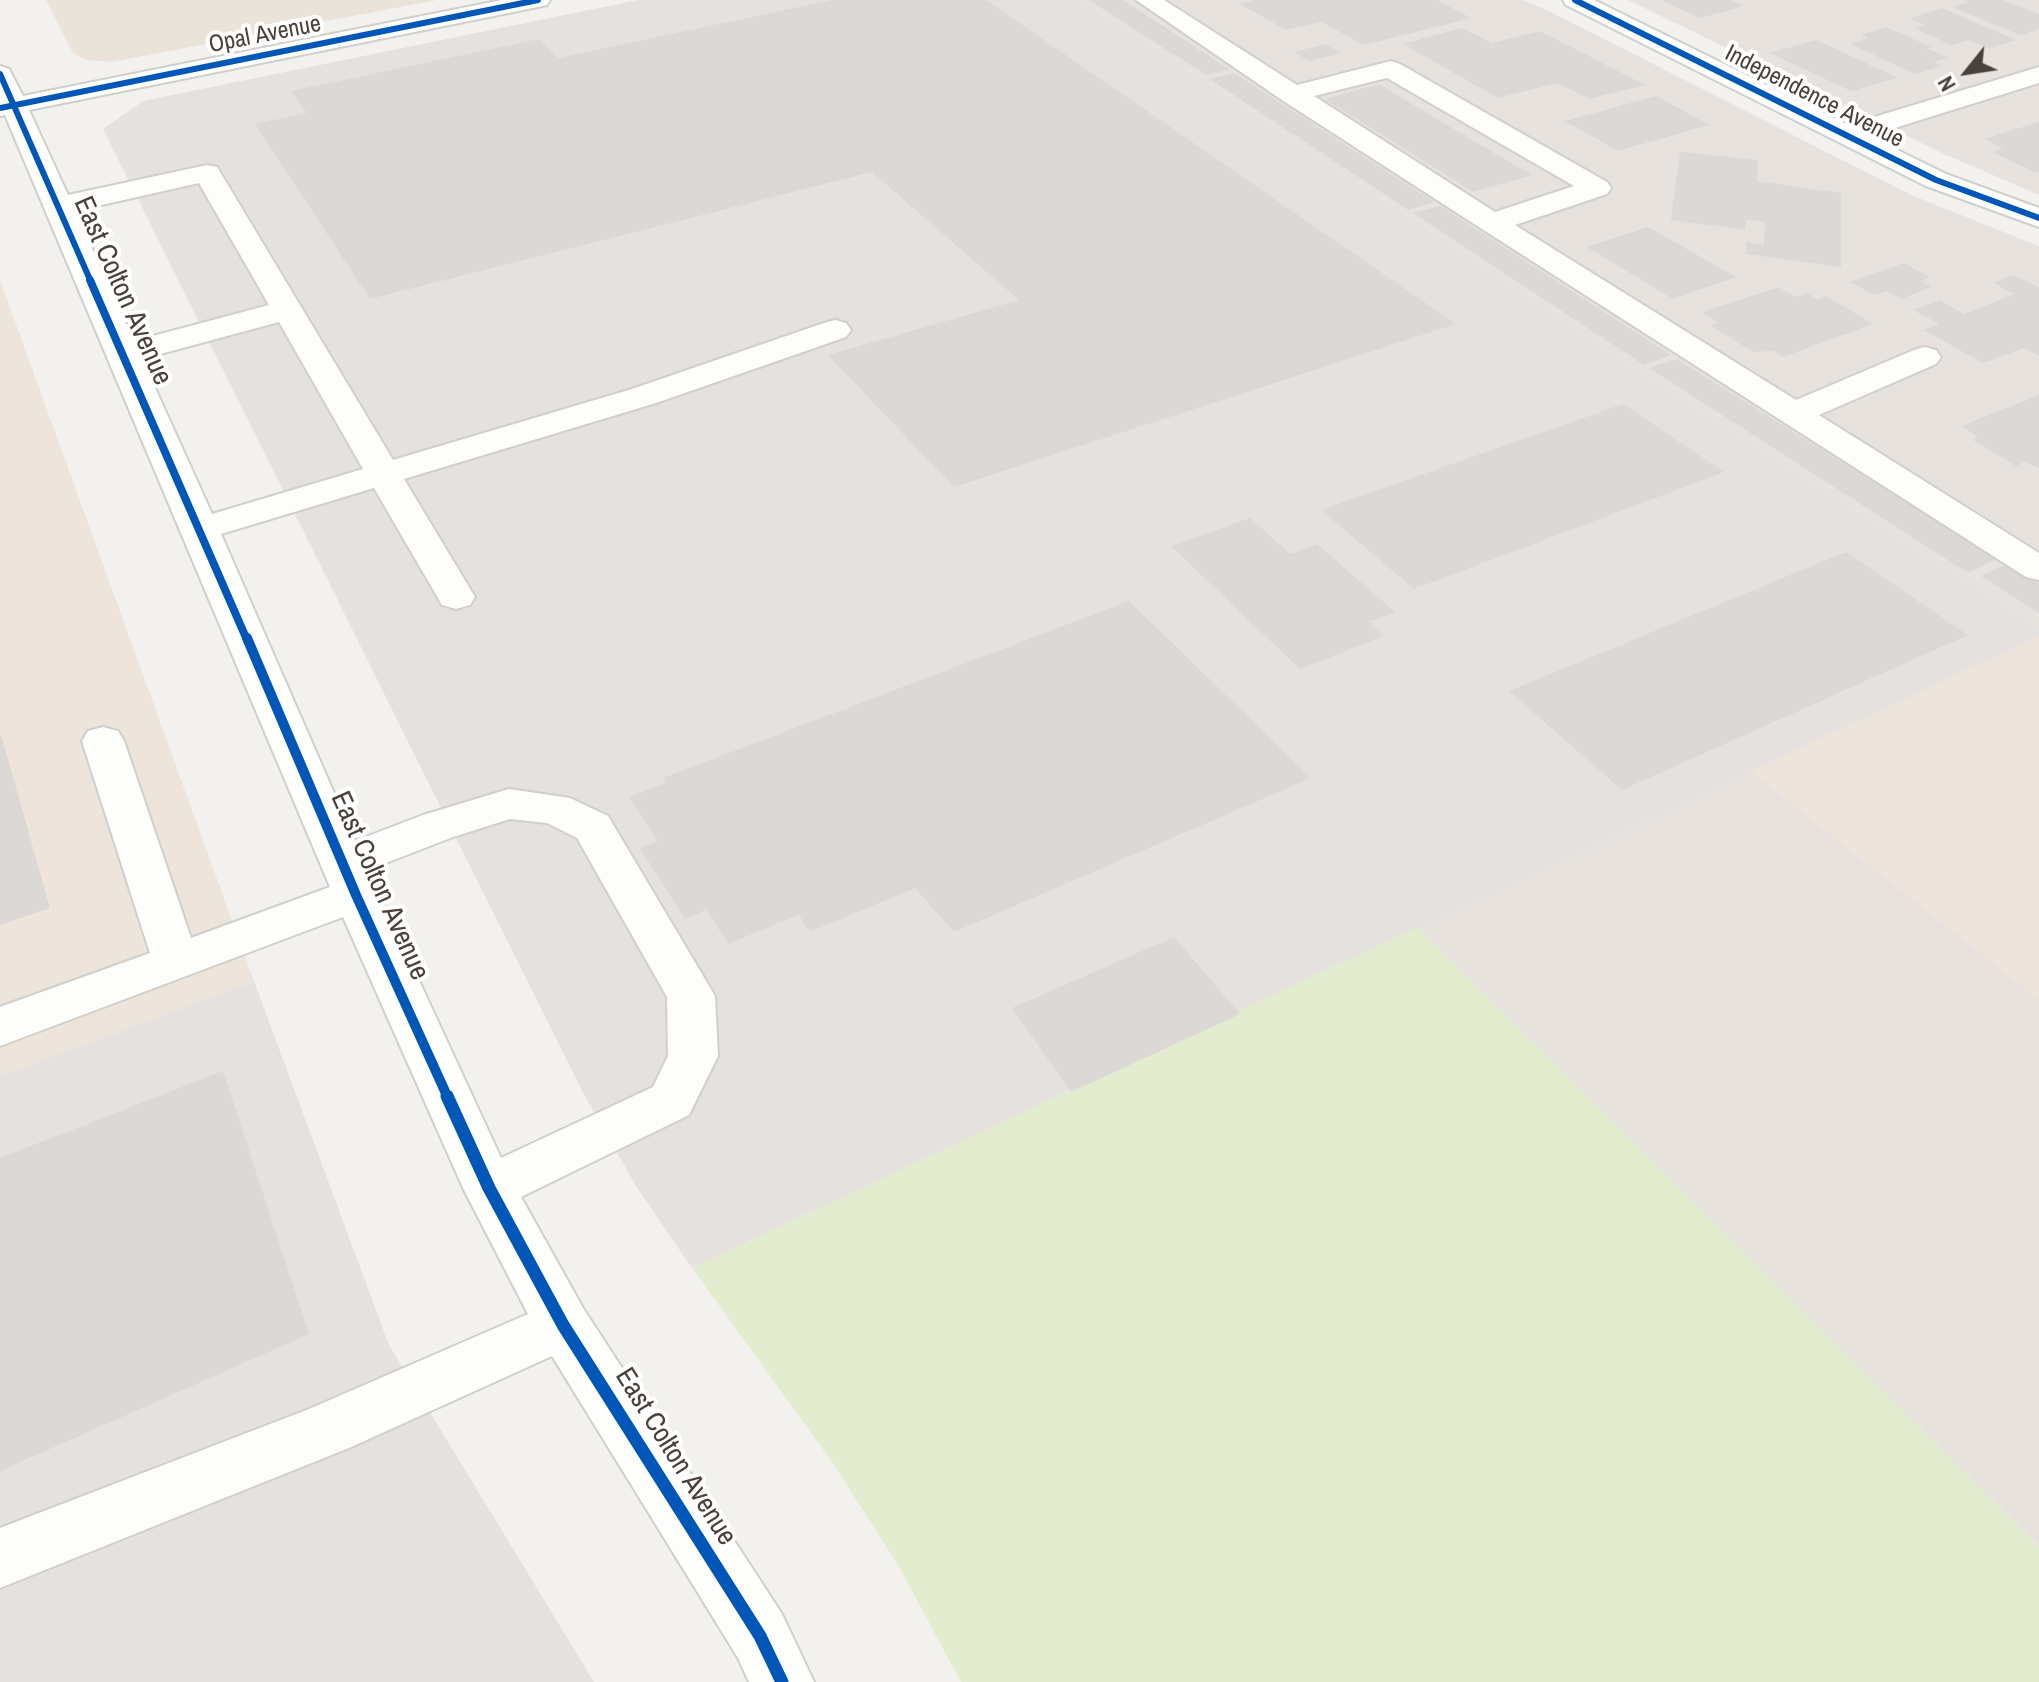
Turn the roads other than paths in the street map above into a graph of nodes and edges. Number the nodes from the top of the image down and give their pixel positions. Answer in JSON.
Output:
{"nodes":[{"id":1,"x":538,"y":0,"type":"edge"},
{"id":2,"x":1148,"y":0,"type":"edge"},
{"id":3,"x":1575,"y":0,"type":"edge"},
{"id":4,"x":0,"y":74,"type":"edge"},
{"id":5,"x":2039,"y":75,"type":"edge"},
{"id":6,"x":1291,"y":94,"type":"junction"},
{"id":7,"x":7,"y":106,"type":"edge"},
{"id":8,"x":1845,"y":135,"type":"junction"},
{"id":9,"x":59,"y":206,"type":"junction"},
{"id":10,"x":2039,"y":218,"type":"edge"},
{"id":11,"x":1492,"y":223,"type":"junction"},
{"id":12,"x":287,"y":310,"type":"junction"},
{"id":13,"x":835,"y":330,"type":"dead end"},
{"id":14,"x":123,"y":354,"type":"junction"},
{"id":15,"x":1925,"y":357,"type":"dead end"},
{"id":16,"x":1793,"y":414,"type":"junction"},
{"id":17,"x":383,"y":474,"type":"junction"},
{"id":18,"x":200,"y":529,"type":"junction"},
{"id":19,"x":2030,"y":553,"type":"edge"},
{"id":20,"x":456,"y":597,"type":"dead end"},
{"id":21,"x":103,"y":741,"type":"dead end"},
{"id":22,"x":349,"y":879,"type":"junction"},
{"id":23,"x":176,"y":961,"type":"junction"},
{"id":24,"x":0,"y":1027,"type":"edge"},
{"id":25,"x":489,"y":1188,"type":"junction"},
{"id":26,"x":563,"y":1325,"type":"junction"},
{"id":27,"x":0,"y":1558,"type":"edge"},
{"id":28,"x":782,"y":1682,"type":"edge"}],
"edges":[{"from":1,"to":7,"type":"street","name":"Opal Avenue"},
{"from":2,"to":6,"type":"street"},
{"from":3,"to":8,"type":"street","name":"Independence Avenue"},
{"from":4,"to":7,"type":"street","name":"East Colton Avenue"},
{"from":5,"to":8,"type":"street"},
{"from":6,"to":11,"type":"street"},
{"from":6,"to":11,"type":"street"},
{"from":7,"to":9,"type":"street","name":"East Colton Avenue"},
{"from":8,"to":10,"type":"street","name":"Independence Avenue"},
{"from":9,"to":12,"type":"street"},
{"from":9,"to":14,"type":"street","name":"East Colton Avenue"},
{"from":11,"to":16,"type":"street"},
{"from":12,"to":14,"type":"street"},
{"from":12,"to":17,"type":"street"},
{"from":13,"to":17,"type":"street"},
{"from":14,"to":18,"type":"street","name":"East Colton Avenue"},
{"from":15,"to":16,"type":"street"},
{"from":16,"to":19,"type":"street"},
{"from":17,"to":18,"type":"street"},
{"from":17,"to":20,"type":"street"},
{"from":18,"to":22,"type":"street","name":"East Colton Avenue"},
{"from":21,"to":23,"type":"street"},
{"from":22,"to":23,"type":"street"},
{"from":22,"to":25,"type":"street","name":"East Colton Avenue"},
{"from":22,"to":25,"type":"street"},
{"from":23,"to":24,"type":"street"},
{"from":25,"to":26,"type":"street","name":"East Colton Avenue"},
{"from":26,"to":27,"type":"street"},
{"from":26,"to":28,"type":"street","name":"East Colton Avenue"}]}
